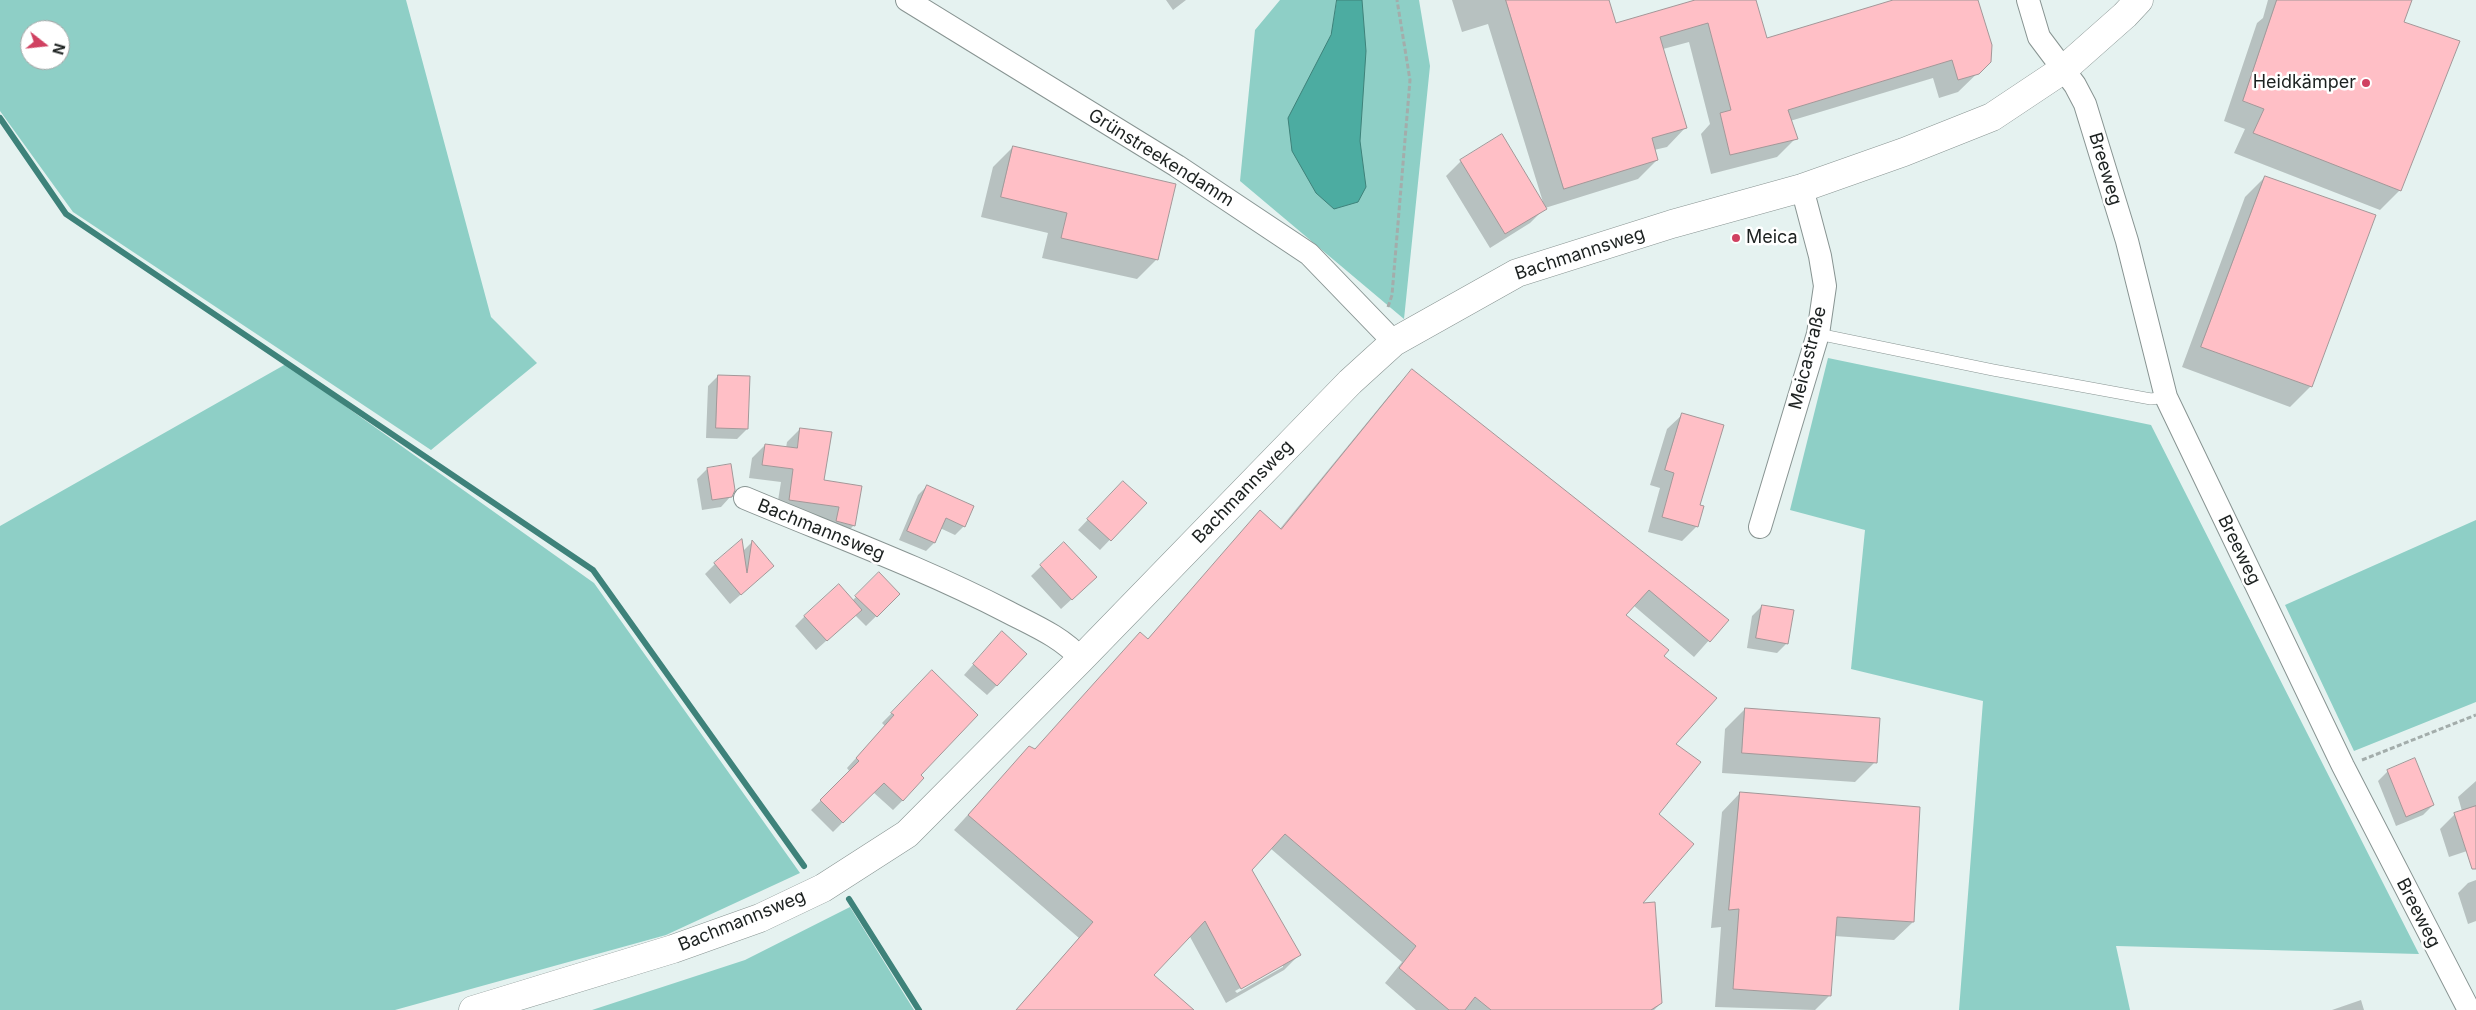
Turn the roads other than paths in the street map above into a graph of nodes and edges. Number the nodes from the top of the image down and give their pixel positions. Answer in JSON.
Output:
{"nodes":[{"id":1,"x":907,"y":0,"type":"edge"},
{"id":2,"x":2028,"y":0,"type":"edge"},
{"id":3,"x":2139,"y":0,"type":"edge"},
{"id":4,"x":2064,"y":69,"type":"junction"},
{"id":5,"x":1802,"y":188,"type":"junction"},
{"id":6,"x":1387,"y":334,"type":"junction"},
{"id":7,"x":1818,"y":334,"type":"junction"},
{"id":8,"x":2166,"y":397,"type":"junction"},
{"id":9,"x":745,"y":498,"type":"dead end"},
{"id":10,"x":1760,"y":527,"type":"dead end"},
{"id":11,"x":1081,"y":659,"type":"junction"},
{"id":12,"x":473,"y":1010,"type":"edge"},
{"id":13,"x":2469,"y":1010,"type":"edge"}],
"edges":[{"from":1,"to":6,"type":"street","name":"Grünstreekendamm"},
{"from":2,"to":4,"type":"street","name":"Breeweg"},
{"from":3,"to":4,"type":"street","name":"Bachmannsweg"},
{"from":4,"to":5,"type":"street","name":"Bachmannsweg"},
{"from":4,"to":8,"type":"street","name":"Breeweg"},
{"from":5,"to":6,"type":"street","name":"Bachmannsweg"},
{"from":5,"to":7,"type":"street","name":"Meicastraße"},
{"from":6,"to":11,"type":"street","name":"Bachmannsweg"},
{"from":7,"to":8,"type":"lane"},
{"from":7,"to":10,"type":"street","name":"Meicastraße"},
{"from":8,"to":13,"type":"street","name":"Breeweg"},
{"from":9,"to":11,"type":"street","name":"Bachmannsweg"},
{"from":11,"to":12,"type":"street","name":"Bachmannsweg"}]}
